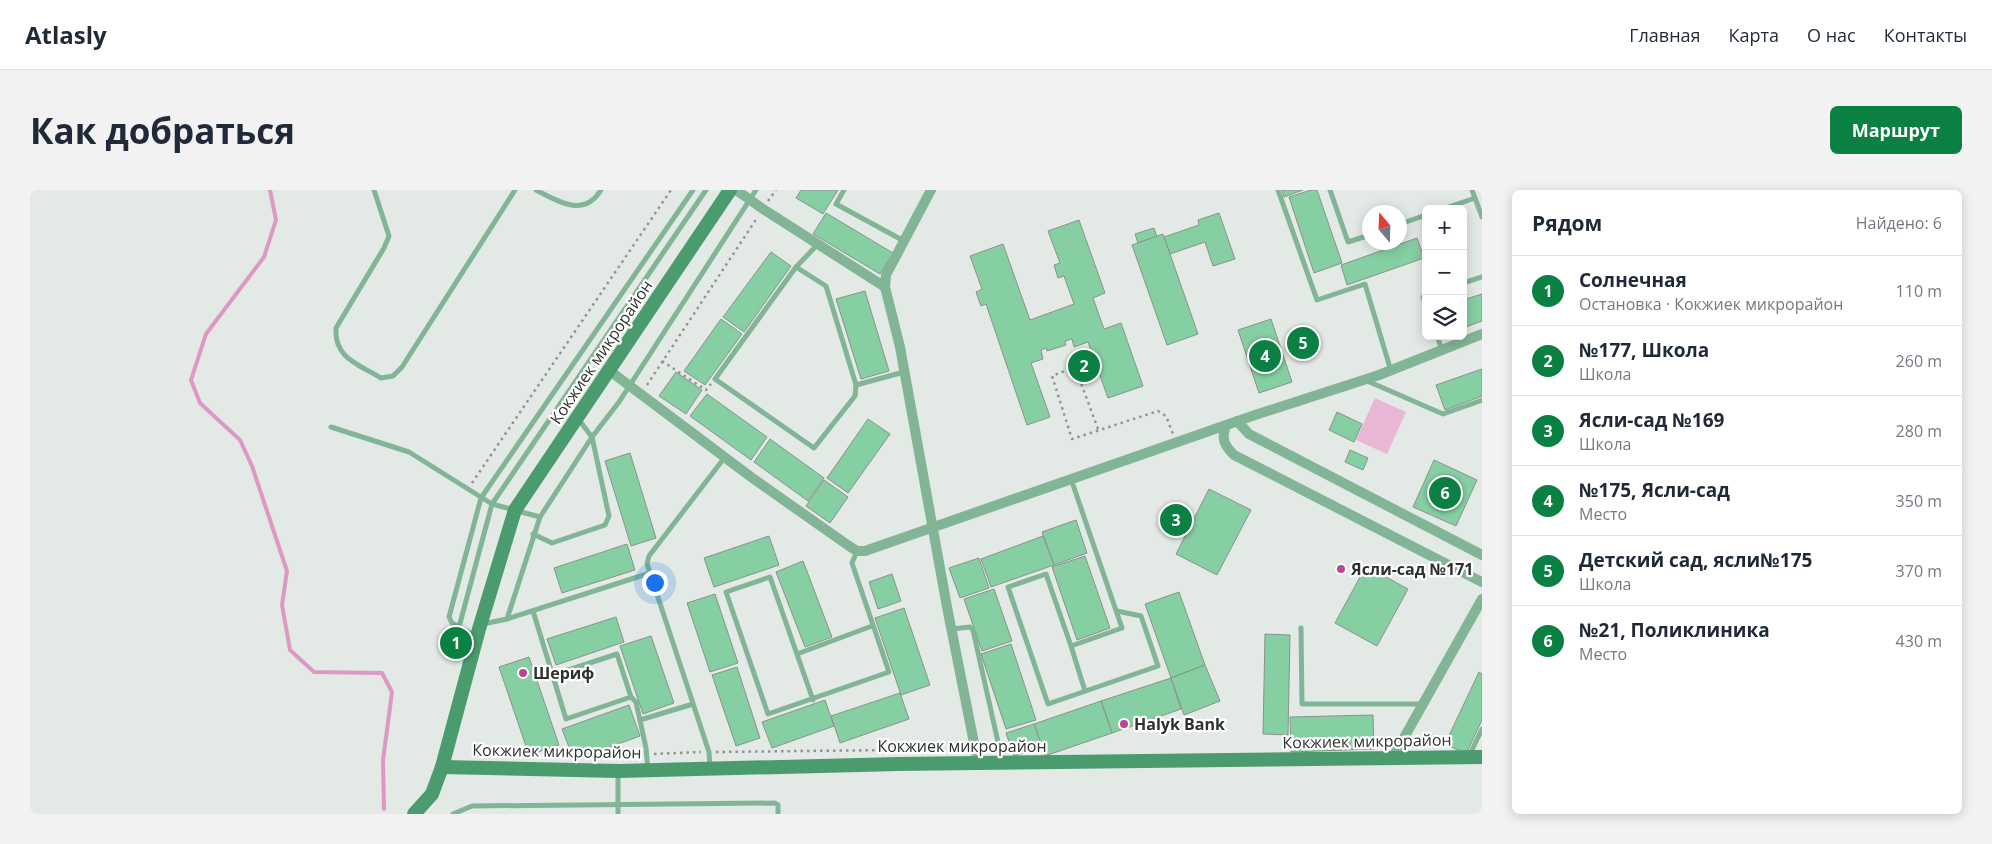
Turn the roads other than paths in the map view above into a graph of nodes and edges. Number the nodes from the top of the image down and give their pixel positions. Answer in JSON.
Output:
{"nodes":[{"id":1,"x":374,"y":190,"type":"edge"},
{"id":2,"x":515,"y":190,"type":"edge"},
{"id":3,"x":536,"y":190,"type":"edge"},
{"id":4,"x":601,"y":190,"type":"edge"},
{"id":5,"x":693,"y":190,"type":"edge"},
{"id":6,"x":706,"y":190,"type":"edge"},
{"id":7,"x":730,"y":190,"type":"edge"},
{"id":8,"x":736,"y":190,"type":"edge"},
{"id":9,"x":756,"y":190,"type":"edge"},
{"id":10,"x":844,"y":190,"type":"edge"},
{"id":11,"x":931,"y":190,"type":"edge"},
{"id":12,"x":1278,"y":190,"type":"edge"},
{"id":13,"x":1330,"y":190,"type":"edge"},
{"id":14,"x":1472,"y":190,"type":"edge"},
{"id":15,"x":1475,"y":198,"type":"junction"},
{"id":16,"x":749,"y":200,"type":"junction"},
{"id":17,"x":1455,"y":205,"type":"edge"},
{"id":18,"x":1422,"y":216,"type":"edge"},
{"id":19,"x":1482,"y":217,"type":"edge"},
{"id":20,"x":1407,"y":221,"type":"edge"},
{"id":21,"x":1362,"y":237,"type":"edge"},
{"id":22,"x":904,"y":241,"type":"junction"},
{"id":23,"x":818,"y":244,"type":"junction"},
{"id":24,"x":796,"y":267,"type":"junction"},
{"id":25,"x":1482,"y":277,"type":"edge"},
{"id":26,"x":1467,"y":282,"type":"edge"},
{"id":27,"x":885,"y":287,"type":"junction"},
{"id":28,"x":1482,"y":334,"type":"edge"},
{"id":29,"x":1438,"y":340,"type":"edge"},
{"id":30,"x":1442,"y":350,"type":"junction"},
{"id":31,"x":610,"y":371,"type":"junction"},
{"id":32,"x":1391,"y":371,"type":"junction"},
{"id":33,"x":905,"y":372,"type":"junction"},
{"id":34,"x":1364,"y":380,"type":"junction"},
{"id":35,"x":628,"y":385,"type":"junction"},
{"id":36,"x":856,"y":385,"type":"junction"},
{"id":37,"x":1482,"y":400,"type":"edge"},
{"id":38,"x":578,"y":419,"type":"junction"},
{"id":39,"x":1237,"y":421,"type":"junction"},
{"id":40,"x":1226,"y":425,"type":"junction"},
{"id":41,"x":331,"y":427,"type":"dead end"},
{"id":42,"x":592,"y":437,"type":"junction"},
{"id":43,"x":725,"y":457,"type":"junction"},
{"id":44,"x":1071,"y":479,"type":"junction"},
{"id":45,"x":481,"y":498,"type":"junction"},
{"id":46,"x":492,"y":504,"type":"junction"},
{"id":47,"x":515,"y":510,"type":"junction"},
{"id":48,"x":540,"y":517,"type":"junction"},
{"id":49,"x":933,"y":527,"type":"junction"},
{"id":50,"x":533,"y":534,"type":"junction"},
{"id":51,"x":857,"y":551,"type":"junction"},
{"id":52,"x":1482,"y":555,"type":"edge"},
{"id":53,"x":650,"y":573,"type":"junction"},
{"id":54,"x":1482,"y":582,"type":"edge"},
{"id":55,"x":1482,"y":598,"type":"edge"},
{"id":56,"x":533,"y":611,"type":"junction"},
{"id":57,"x":1117,"y":611,"type":"junction"},
{"id":58,"x":507,"y":619,"type":"junction"},
{"id":59,"x":872,"y":626,"type":"junction"},
{"id":60,"x":459,"y":627,"type":"junction"},
{"id":61,"x":1302,"y":628,"type":"dead end"},
{"id":62,"x":951,"y":630,"type":"junction"},
{"id":63,"x":479,"y":631,"type":"junction"},
{"id":64,"x":1071,"y":646,"type":"junction"},
{"id":65,"x":797,"y":654,"type":"junction"},
{"id":66,"x":553,"y":675,"type":"junction"},
{"id":67,"x":1086,"y":691,"type":"junction"},
{"id":68,"x":631,"y":696,"type":"junction"},
{"id":69,"x":813,"y":700,"type":"junction"},
{"id":70,"x":694,"y":704,"type":"junction"},
{"id":71,"x":1424,"y":704,"type":"junction"},
{"id":72,"x":640,"y":720,"type":"junction"},
{"id":73,"x":1482,"y":729,"type":"edge"},
{"id":74,"x":1475,"y":757,"type":"edge"},
{"id":75,"x":1392,"y":759,"type":"junction"},
{"id":76,"x":1003,"y":763,"type":"junction"},
{"id":77,"x":978,"y":764,"type":"junction"},
{"id":78,"x":442,"y":767,"type":"junction"},
{"id":79,"x":710,"y":767,"type":"junction"},
{"id":80,"x":648,"y":770,"type":"junction"},
{"id":81,"x":618,"y":771,"type":"junction"},
{"id":82,"x":618,"y":804,"type":"junction"},
{"id":83,"x":414,"y":814,"type":"edge"},
{"id":84,"x":453,"y":814,"type":"edge"},
{"id":85,"x":618,"y":814,"type":"edge"},
{"id":86,"x":778,"y":814,"type":"edge"}],
"edges":[{"from":1,"to":2,"type":"lane"},
{"from":3,"to":4,"type":"lane"},
{"from":5,"to":45,"type":"lane"},
{"from":6,"to":46,"type":"lane"},
{"from":7,"to":31,"type":"street","name":"Кокжиек микрорайон"},
{"from":8,"to":16,"type":"street"},
{"from":9,"to":16,"type":"lane"},
{"from":10,"to":22,"type":"lane"},
{"from":11,"to":22,"type":"street"},
{"from":12,"to":32,"type":"lane"},
{"from":13,"to":21,"type":"lane"},
{"from":14,"to":15,"type":"lane"},
{"from":15,"to":17,"type":"lane"},
{"from":15,"to":19,"type":"lane"},
{"from":16,"to":23,"type":"street"},
{"from":16,"to":35,"type":"lane"},
{"from":18,"to":20,"type":"lane"},
{"from":22,"to":27,"type":"street"},
{"from":23,"to":24,"type":"lane"},
{"from":23,"to":27,"type":"street"},
{"from":24,"to":36,"type":"lane"},
{"from":24,"to":36,"type":"lane"},
{"from":25,"to":26,"type":"lane"},
{"from":27,"to":33,"type":"street"},
{"from":28,"to":30,"type":"street"},
{"from":29,"to":30,"type":"lane"},
{"from":30,"to":32,"type":"street"},
{"from":31,"to":35,"type":"street"},
{"from":31,"to":38,"type":"street","name":"Кокжиек микрорайон"},
{"from":32,"to":34,"type":"street"},
{"from":33,"to":36,"type":"lane"},
{"from":33,"to":49,"type":"street"},
{"from":34,"to":37,"type":"lane"},
{"from":34,"to":39,"type":"street"},
{"from":35,"to":42,"type":"lane"},
{"from":35,"to":43,"type":"street"},
{"from":38,"to":42,"type":"lane"},
{"from":38,"to":47,"type":"street","name":"Кокжиек микрорайон"},
{"from":39,"to":40,"type":"street"},
{"from":39,"to":52,"type":"street"},
{"from":40,"to":44,"type":"street"},
{"from":40,"to":54,"type":"street"},
{"from":41,"to":45,"type":"lane"},
{"from":42,"to":48,"type":"lane"},
{"from":42,"to":50,"type":"lane"},
{"from":43,"to":51,"type":"street"},
{"from":43,"to":53,"type":"lane"},
{"from":44,"to":49,"type":"street"},
{"from":44,"to":57,"type":"lane"},
{"from":45,"to":46,"type":"lane"},
{"from":45,"to":60,"type":"lane"},
{"from":46,"to":47,"type":"lane"},
{"from":46,"to":60,"type":"lane"},
{"from":47,"to":48,"type":"lane"},
{"from":47,"to":63,"type":"street","name":"Кокжиек микрорайон"},
{"from":48,"to":50,"type":"lane"},
{"from":49,"to":51,"type":"street"},
{"from":49,"to":62,"type":"street"},
{"from":50,"to":58,"type":"lane"},
{"from":51,"to":59,"type":"lane"},
{"from":53,"to":56,"type":"lane"},
{"from":53,"to":70,"type":"lane"},
{"from":55,"to":71,"type":"street"},
{"from":56,"to":58,"type":"lane"},
{"from":56,"to":66,"type":"lane"},
{"from":57,"to":64,"type":"lane"},
{"from":57,"to":67,"type":"lane"},
{"from":58,"to":63,"type":"lane"},
{"from":59,"to":65,"type":"lane"},
{"from":59,"to":69,"type":"lane"},
{"from":60,"to":63,"type":"lane"},
{"from":61,"to":71,"type":"lane"},
{"from":62,"to":76,"type":"lane"},
{"from":62,"to":77,"type":"street"},
{"from":63,"to":78,"type":"street","name":"Кокжиек микрорайон"},
{"from":64,"to":67,"type":"lane"},
{"from":64,"to":67,"type":"lane"},
{"from":65,"to":69,"type":"lane"},
{"from":65,"to":69,"type":"lane"},
{"from":66,"to":68,"type":"lane"},
{"from":66,"to":68,"type":"lane"},
{"from":68,"to":72,"type":"lane"},
{"from":70,"to":72,"type":"lane"},
{"from":70,"to":79,"type":"lane"},
{"from":71,"to":75,"type":"street"},
{"from":72,"to":80,"type":"lane"},
{"from":73,"to":74,"type":"lane"},
{"from":74,"to":75,"type":"street","name":"Кокжиек микрорайон"},
{"from":75,"to":76,"type":"street","name":"Кокжиек микрорайон"},
{"from":76,"to":77,"type":"street","name":"Кокжиек микрорайон"},
{"from":77,"to":79,"type":"street","name":"Кокжиек микрорайон"},
{"from":78,"to":81,"type":"street","name":"Кокжиек микрорайон"},
{"from":78,"to":83,"type":"street","name":"Кокжиек микрорайон"},
{"from":79,"to":80,"type":"street","name":"Кокжиек микрорайон"},
{"from":80,"to":81,"type":"street","name":"Кокжиек микрорайон"},
{"from":81,"to":82,"type":"lane"},
{"from":82,"to":84,"type":"lane"},
{"from":82,"to":85,"type":"lane"},
{"from":82,"to":86,"type":"lane"}]}
